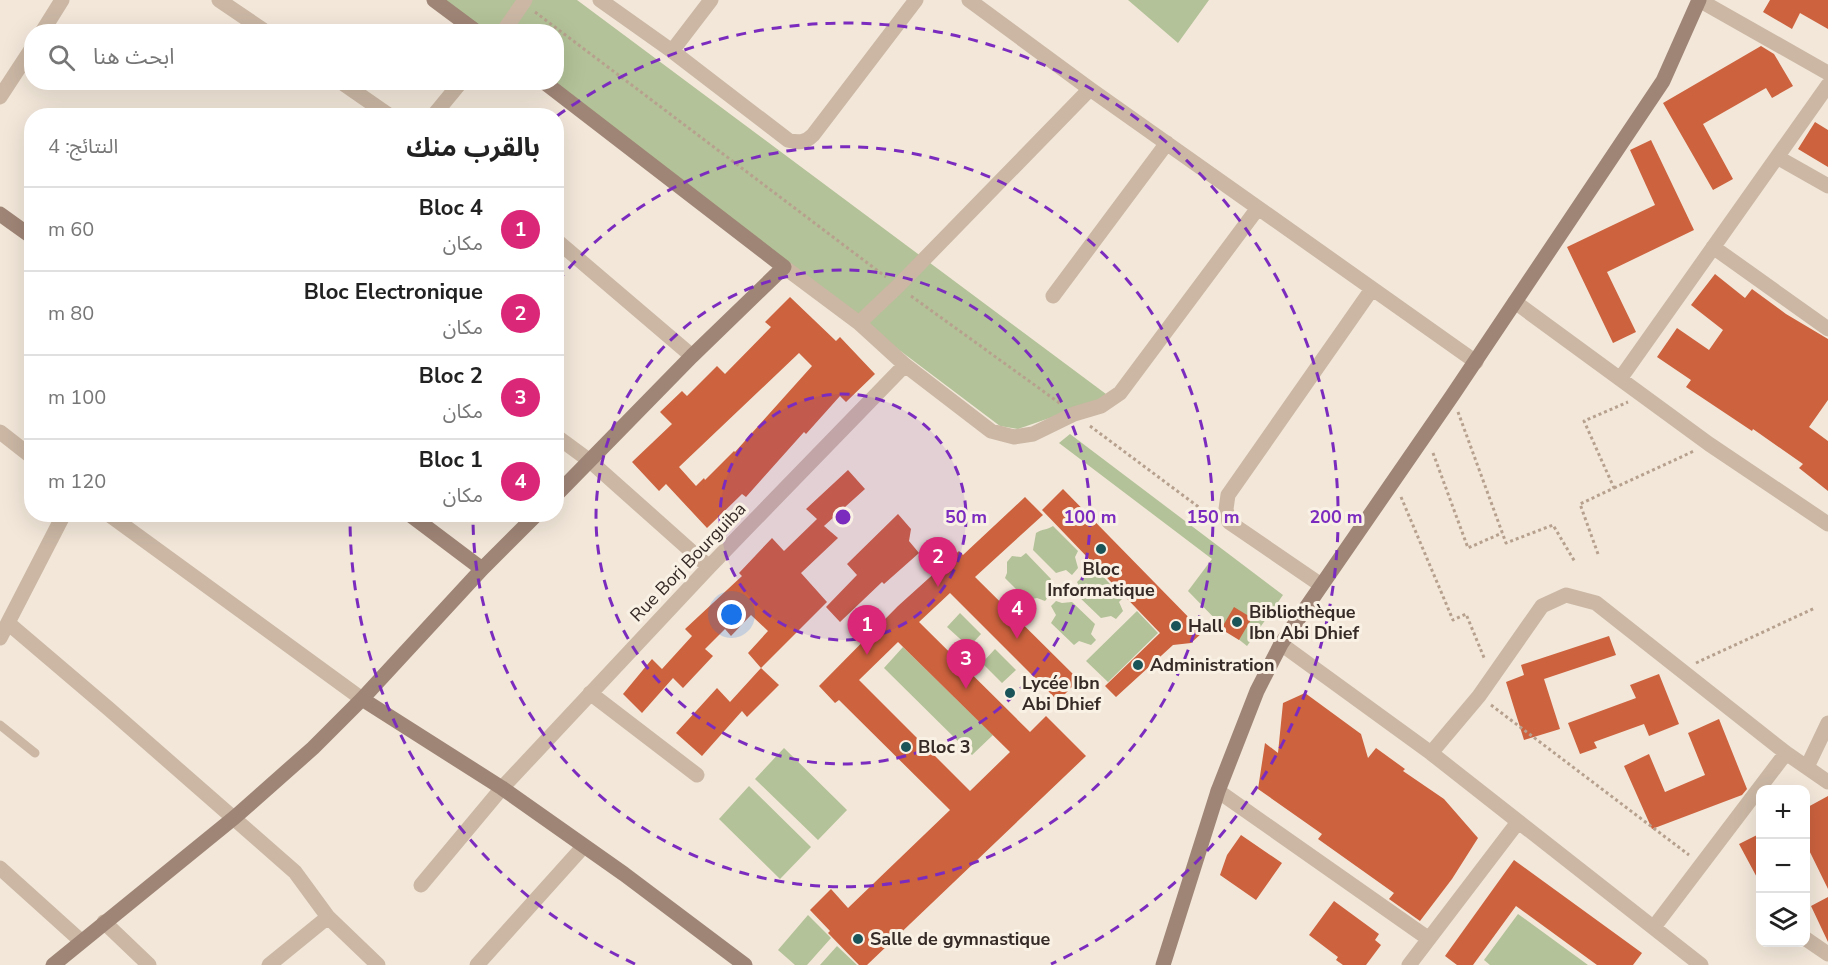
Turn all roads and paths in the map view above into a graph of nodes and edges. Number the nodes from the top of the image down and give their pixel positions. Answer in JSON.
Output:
{"nodes":[{"id":1,"x":62,"y":0,"type":"edge"},
{"id":2,"x":219,"y":0,"type":"edge"},
{"id":3,"x":434,"y":0,"type":"edge"},
{"id":4,"x":600,"y":0,"type":"edge"},
{"id":5,"x":711,"y":0,"type":"edge"},
{"id":6,"x":916,"y":0,"type":"edge"},
{"id":7,"x":969,"y":0,"type":"edge"},
{"id":8,"x":1699,"y":0,"type":"edge"},
{"id":9,"x":524,"y":1,"type":"edge"},
{"id":10,"x":47,"y":24,"type":"edge"},
{"id":11,"x":254,"y":24,"type":"edge"},
{"id":12,"x":466,"y":24,"type":"edge"},
{"id":13,"x":508,"y":24,"type":"edge"},
{"id":14,"x":554,"y":24,"type":"edge"},
{"id":15,"x":564,"y":31,"type":"edge"},
{"id":16,"x":672,"y":51,"type":"junction"},
{"id":17,"x":24,"y":60,"type":"edge"},
{"id":18,"x":1828,"y":73,"type":"edge"},
{"id":19,"x":1828,"y":85,"type":"edge"},
{"id":20,"x":1090,"y":89,"type":"junction"},
{"id":21,"x":353,"y":90,"type":"edge"},
{"id":22,"x":454,"y":90,"type":"edge"},
{"id":23,"x":554,"y":90,"type":"edge"},
{"id":24,"x":0,"y":97,"type":"edge"},
{"id":25,"x":378,"y":108,"type":"edge"},
{"id":26,"x":440,"y":108,"type":"edge"},
{"id":27,"x":1167,"y":143,"type":"junction"},
{"id":28,"x":1777,"y":158,"type":"junction"},
{"id":29,"x":1828,"y":186,"type":"edge"},
{"id":30,"x":1258,"y":207,"type":"junction"},
{"id":31,"x":0,"y":214,"type":"edge"},
{"id":32,"x":24,"y":231,"type":"edge"},
{"id":33,"x":564,"y":247,"type":"edge"},
{"id":34,"x":1713,"y":247,"type":"junction"},
{"id":35,"x":784,"y":267,"type":"junction"},
{"id":36,"x":898,"y":286,"type":"junction"},
{"id":37,"x":1372,"y":289,"type":"junction"},
{"id":38,"x":1053,"y":296,"type":"dead end"},
{"id":39,"x":1515,"y":302,"type":"junction"},
{"id":40,"x":859,"y":323,"type":"junction"},
{"id":41,"x":1828,"y":329,"type":"edge"},
{"id":42,"x":692,"y":356,"type":"junction"},
{"id":43,"x":1476,"y":362,"type":"junction"},
{"id":44,"x":904,"y":364,"type":"junction"},
{"id":45,"x":1620,"y":379,"type":"junction"},
{"id":46,"x":1452,"y":396,"type":"junction"},
{"id":47,"x":1643,"y":396,"type":"junction"},
{"id":48,"x":1074,"y":414,"type":"junction"},
{"id":49,"x":0,"y":432,"type":"edge"},
{"id":50,"x":1426,"y":435,"type":"junction"},
{"id":51,"x":564,"y":442,"type":"edge"},
{"id":52,"x":1709,"y":444,"type":"junction"},
{"id":53,"x":24,"y":451,"type":"edge"},
{"id":54,"x":590,"y":461,"type":"junction"},
{"id":55,"x":1394,"y":482,"type":"junction"},
{"id":56,"x":564,"y":487,"type":"edge"},
{"id":57,"x":1614,"y":488,"type":"junction"},
{"id":58,"x":60,"y":522,"type":"edge"},
{"id":59,"x":119,"y":522,"type":"edge"},
{"id":60,"x":420,"y":522,"type":"edge"},
{"id":61,"x":529,"y":522,"type":"edge"},
{"id":62,"x":1229,"y":522,"type":"junction"},
{"id":63,"x":1828,"y":525,"type":"edge"},
{"id":64,"x":1502,"y":533,"type":"junction"},
{"id":65,"x":1598,"y":554,"type":"dead end"},
{"id":66,"x":1575,"y":562,"type":"dead end"},
{"id":67,"x":710,"y":567,"type":"junction"},
{"id":68,"x":482,"y":569,"type":"junction"},
{"id":69,"x":1321,"y":585,"type":"junction"},
{"id":70,"x":1815,"y":608,"type":"dead end"},
{"id":71,"x":8,"y":623,"type":"junction"},
{"id":72,"x":0,"y":638,"type":"edge"},
{"id":73,"x":1281,"y":644,"type":"junction"},
{"id":74,"x":1681,"y":670,"type":"junction"},
{"id":75,"x":1493,"y":676,"type":"junction"},
{"id":76,"x":590,"y":693,"type":"junction"},
{"id":77,"x":1479,"y":696,"type":"junction"},
{"id":78,"x":362,"y":699,"type":"junction"},
{"id":79,"x":1828,"y":723,"type":"edge"},
{"id":80,"x":0,"y":725,"type":"edge"},
{"id":81,"x":35,"y":753,"type":"dead end"},
{"id":82,"x":1431,"y":753,"type":"junction"},
{"id":83,"x":1786,"y":753,"type":"junction"},
{"id":84,"x":1807,"y":767,"type":"junction"},
{"id":85,"x":697,"y":775,"type":"dead end"},
{"id":86,"x":1828,"y":782,"type":"edge"},
{"id":87,"x":502,"y":788,"type":"junction"},
{"id":88,"x":1218,"y":790,"type":"junction"},
{"id":89,"x":235,"y":817,"type":"junction"},
{"id":90,"x":1518,"y":822,"type":"junction"},
{"id":91,"x":583,"y":847,"type":"junction"},
{"id":92,"x":1702,"y":866,"type":"junction"},
{"id":93,"x":0,"y":868,"type":"edge"},
{"id":94,"x":422,"y":885,"type":"dead end"},
{"id":95,"x":328,"y":917,"type":"junction"},
{"id":96,"x":104,"y":922,"type":"junction"},
{"id":97,"x":1654,"y":927,"type":"junction"},
{"id":98,"x":1428,"y":939,"type":"junction"},
{"id":99,"x":81,"y":941,"type":"junction"},
{"id":100,"x":1810,"y":942,"type":"edge"},
{"id":101,"x":1828,"y":954,"type":"edge"},
{"id":102,"x":482,"y":963,"type":"edge"},
{"id":103,"x":53,"y":965,"type":"edge"},
{"id":104,"x":149,"y":965,"type":"edge"},
{"id":105,"x":269,"y":965,"type":"edge"},
{"id":106,"x":378,"y":965,"type":"edge"},
{"id":107,"x":745,"y":965,"type":"edge"},
{"id":108,"x":1163,"y":965,"type":"edge"},
{"id":109,"x":1409,"y":965,"type":"edge"},
{"id":110,"x":1701,"y":965,"type":"edge"}],
"edges":[{"from":1,"to":10,"type":"street"},
{"from":2,"to":11,"type":"street"},
{"from":3,"to":12,"type":"street"},
{"from":4,"to":16,"type":"street"},
{"from":5,"to":16,"type":"street"},
{"from":6,"to":16,"type":"street"},
{"from":7,"to":20,"type":"street"},
{"from":8,"to":18,"type":"street"},
{"from":8,"to":39,"type":"street"},
{"from":9,"to":13,"type":"street"},
{"from":9,"to":14,"type":"path"},
{"from":15,"to":36,"type":"path"},
{"from":17,"to":24,"type":"street"},
{"from":19,"to":28,"type":"street"},
{"from":20,"to":27,"type":"street"},
{"from":20,"to":36,"type":"street"},
{"from":21,"to":25,"type":"street"},
{"from":22,"to":26,"type":"street"},
{"from":23,"to":35,"type":"street"},
{"from":27,"to":30,"type":"street"},
{"from":27,"to":38,"type":"street"},
{"from":28,"to":29,"type":"street"},
{"from":28,"to":34,"type":"street"},
{"from":30,"to":37,"type":"street"},
{"from":30,"to":48,"type":"street"},
{"from":31,"to":32,"type":"street"},
{"from":33,"to":42,"type":"street"},
{"from":34,"to":41,"type":"street"},
{"from":34,"to":45,"type":"street"},
{"from":35,"to":40,"type":"street"},
{"from":35,"to":42,"type":"street"},
{"from":36,"to":40,"type":"street"},
{"from":36,"to":48,"type":"path"},
{"from":37,"to":43,"type":"street"},
{"from":37,"to":62,"type":"street"},
{"from":39,"to":43,"type":"street"},
{"from":39,"to":45,"type":"street"},
{"from":40,"to":44,"type":"street"},
{"from":42,"to":54,"type":"street"},
{"from":43,"to":46,"type":"street"},
{"from":44,"to":48,"type":"street"},
{"from":44,"to":67,"type":"street","name":"Rue Borj Bourguiba"},
{"from":45,"to":47,"type":"street"},
{"from":46,"to":50,"type":"street"},
{"from":46,"to":64,"type":"path"},
{"from":47,"to":52,"type":"street"},
{"from":47,"to":57,"type":"path"},
{"from":48,"to":62,"type":"path"},
{"from":49,"to":53,"type":"street"},
{"from":50,"to":55,"type":"street"},
{"from":50,"to":64,"type":"path"},
{"from":51,"to":54,"type":"street"},
{"from":52,"to":57,"type":"path"},
{"from":52,"to":63,"type":"street"},
{"from":54,"to":56,"type":"street"},
{"from":54,"to":67,"type":"street"},
{"from":55,"to":69,"type":"street"},
{"from":55,"to":75,"type":"path"},
{"from":57,"to":65,"type":"path"},
{"from":58,"to":71,"type":"street"},
{"from":59,"to":78,"type":"street"},
{"from":60,"to":68,"type":"street"},
{"from":61,"to":68,"type":"street"},
{"from":62,"to":69,"type":"street"},
{"from":64,"to":66,"type":"path"},
{"from":67,"to":76,"type":"street","name":"Rue Borj Bourguiba"},
{"from":68,"to":78,"type":"street"},
{"from":69,"to":73,"type":"street"},
{"from":70,"to":74,"type":"path"},
{"from":71,"to":72,"type":"street"},
{"from":71,"to":89,"type":"street"},
{"from":73,"to":82,"type":"street"},
{"from":73,"to":88,"type":"street"},
{"from":74,"to":75,"type":"street"},
{"from":74,"to":83,"type":"street"},
{"from":75,"to":77,"type":"street"},
{"from":76,"to":85,"type":"street"},
{"from":76,"to":87,"type":"street","name":"Rue Borj Bourguiba"},
{"from":77,"to":82,"type":"street"},
{"from":77,"to":92,"type":"path"},
{"from":78,"to":87,"type":"street"},
{"from":78,"to":89,"type":"street"},
{"from":79,"to":84,"type":"street"},
{"from":80,"to":81,"type":"lane"},
{"from":82,"to":90,"type":"street"},
{"from":83,"to":84,"type":"street"},
{"from":83,"to":92,"type":"street"},
{"from":84,"to":86,"type":"street"},
{"from":87,"to":91,"type":"street"},
{"from":87,"to":94,"type":"street","name":"Rue Borj Bourguiba"},
{"from":88,"to":98,"type":"street"},
{"from":88,"to":108,"type":"street"},
{"from":89,"to":95,"type":"street"},
{"from":89,"to":96,"type":"street"},
{"from":90,"to":97,"type":"street"},
{"from":90,"to":98,"type":"street"},
{"from":91,"to":102,"type":"street"},
{"from":91,"to":107,"type":"street"},
{"from":92,"to":97,"type":"street"},
{"from":93,"to":99,"type":"street"},
{"from":95,"to":105,"type":"street"},
{"from":95,"to":106,"type":"street"},
{"from":96,"to":99,"type":"street"},
{"from":96,"to":104,"type":"street"},
{"from":97,"to":110,"type":"street"},
{"from":98,"to":109,"type":"street"},
{"from":99,"to":103,"type":"street"},
{"from":100,"to":101,"type":"street"}]}
